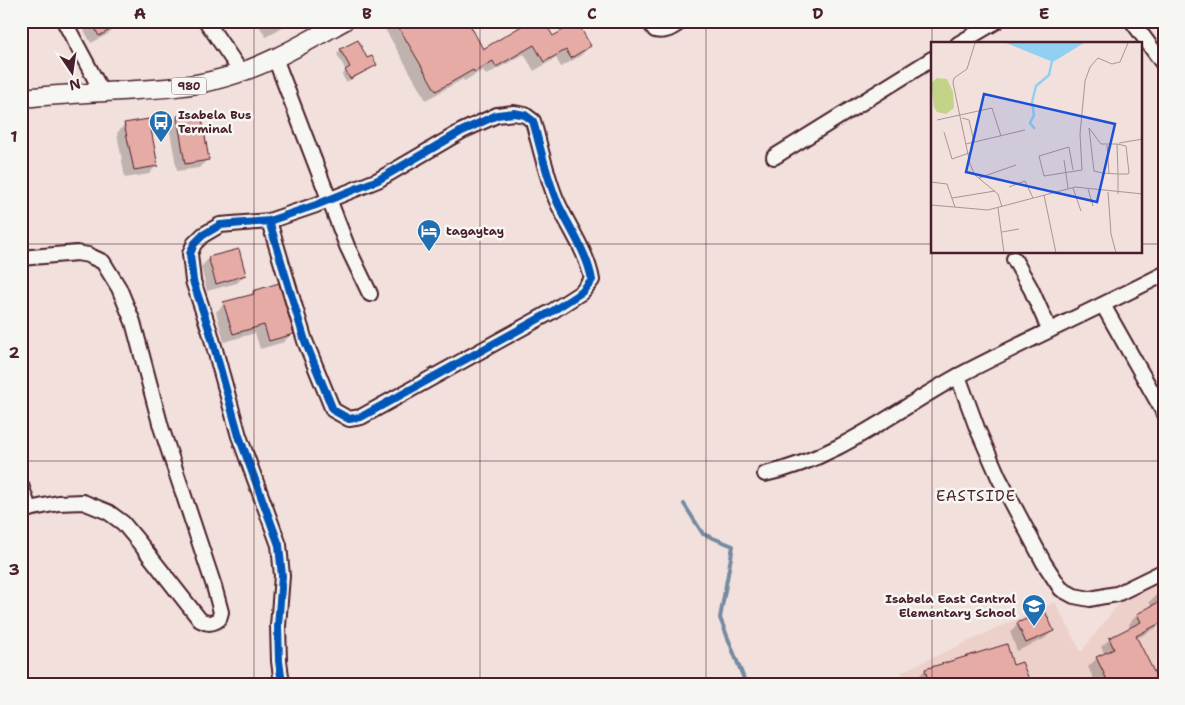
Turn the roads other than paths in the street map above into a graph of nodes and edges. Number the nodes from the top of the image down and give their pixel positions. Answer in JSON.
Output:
{"nodes":[{"id":1,"x":64,"y":21,"type":"edge"},
{"id":2,"x":206,"y":21,"type":"edge"},
{"id":3,"x":344,"y":21,"type":"edge"},
{"id":4,"x":648,"y":21,"type":"edge"},
{"id":5,"x":682,"y":21,"type":"edge"},
{"id":6,"x":997,"y":21,"type":"edge"},
{"id":7,"x":1132,"y":21,"type":"edge"},
{"id":8,"x":961,"y":42,"type":"edge"},
{"id":9,"x":275,"y":58,"type":"junction"},
{"id":10,"x":931,"y":60,"type":"edge"},
{"id":11,"x":1164,"y":65,"type":"edge"},
{"id":12,"x":241,"y":72,"type":"junction"},
{"id":13,"x":102,"y":92,"type":"junction"},
{"id":14,"x":21,"y":98,"type":"edge"},
{"id":15,"x":774,"y":156,"type":"dead end"},
{"id":16,"x":329,"y":199,"type":"junction"},
{"id":17,"x":269,"y":221,"type":"junction"},
{"id":18,"x":21,"y":258,"type":"edge"},
{"id":19,"x":1014,"y":259,"type":"dead end"},
{"id":20,"x":1164,"y":274,"type":"edge"},
{"id":21,"x":370,"y":294,"type":"dead end"},
{"id":22,"x":1103,"y":306,"type":"junction"},
{"id":23,"x":1049,"y":330,"type":"junction"},
{"id":24,"x":958,"y":376,"type":"junction"},
{"id":25,"x":1164,"y":413,"type":"edge"},
{"id":26,"x":765,"y":474,"type":"dead end"},
{"id":27,"x":21,"y":485,"type":"edge"},
{"id":28,"x":25,"y":510,"type":"edge"},
{"id":29,"x":1164,"y":571,"type":"edge"},
{"id":30,"x":282,"y":684,"type":"edge"}],
"edges":[{"from":1,"to":13,"type":"street"},
{"from":2,"to":12,"type":"street"},
{"from":3,"to":9,"type":"main road","number":"980"},
{"from":4,"to":5,"type":"street"},
{"from":6,"to":8,"type":"street"},
{"from":7,"to":11,"type":"street"},
{"from":9,"to":12,"type":"main road","number":"980"},
{"from":9,"to":16,"type":"street"},
{"from":10,"to":15,"type":"street"},
{"from":12,"to":13,"type":"main road","number":"980"},
{"from":13,"to":14,"type":"main road","number":"980"},
{"from":16,"to":17,"type":"street"},
{"from":16,"to":17,"type":"street"},
{"from":16,"to":21,"type":"street"},
{"from":17,"to":30,"type":"street"},
{"from":18,"to":28,"type":"street"},
{"from":19,"to":23,"type":"street"},
{"from":20,"to":22,"type":"street"},
{"from":22,"to":23,"type":"street"},
{"from":22,"to":25,"type":"street"},
{"from":23,"to":24,"type":"street"},
{"from":24,"to":26,"type":"street"},
{"from":24,"to":29,"type":"street"},
{"from":27,"to":28,"type":"street"}]}
